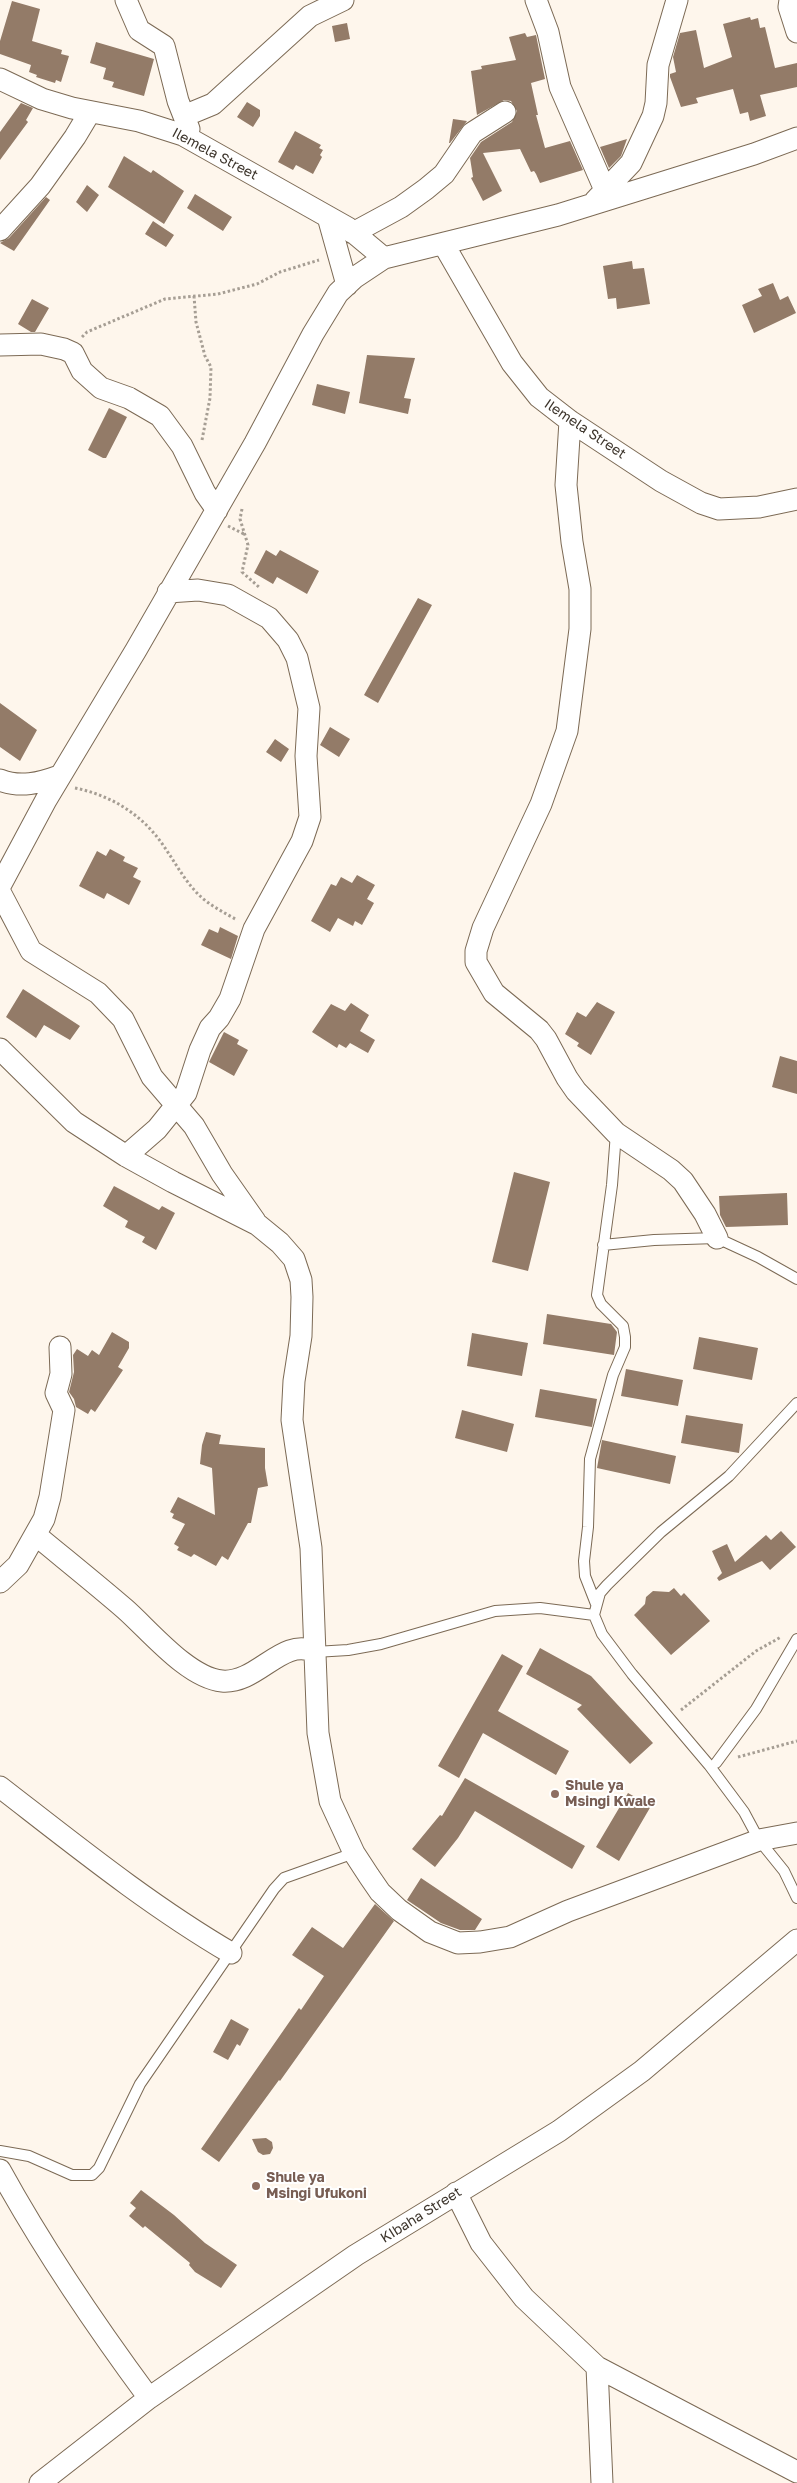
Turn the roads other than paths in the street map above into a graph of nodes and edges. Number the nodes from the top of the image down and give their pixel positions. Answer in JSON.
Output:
{"nodes":[{"id":1,"x":126,"y":0,"type":"edge"},
{"id":2,"x":343,"y":0,"type":"edge"},
{"id":3,"x":536,"y":0,"type":"edge"},
{"id":4,"x":677,"y":0,"type":"edge"},
{"id":5,"x":790,"y":0,"type":"edge"},
{"id":6,"x":797,"y":32,"type":"edge"},
{"id":7,"x":0,"y":79,"type":"edge"},
{"id":8,"x":90,"y":112,"type":"junction"},
{"id":9,"x":505,"y":112,"type":"dead end"},
{"id":10,"x":184,"y":116,"type":"junction"},
{"id":11,"x":797,"y":138,"type":"edge"},
{"id":12,"x":192,"y":140,"type":"junction"},
{"id":13,"x":599,"y":196,"type":"junction"},
{"id":14,"x":328,"y":217,"type":"junction"},
{"id":15,"x":0,"y":230,"type":"edge"},
{"id":16,"x":353,"y":232,"type":"junction"},
{"id":17,"x":444,"y":244,"type":"junction"},
{"id":18,"x":384,"y":258,"type":"junction"},
{"id":19,"x":348,"y":285,"type":"junction"},
{"id":20,"x":0,"y":345,"type":"edge"},
{"id":21,"x":570,"y":421,"type":"junction"},
{"id":22,"x":797,"y":499,"type":"edge"},
{"id":23,"x":217,"y":510,"type":"junction"},
{"id":24,"x":168,"y":592,"type":"junction"},
{"id":25,"x":0,"y":780,"type":"edge"},
{"id":26,"x":57,"y":780,"type":"junction"},
{"id":27,"x":0,"y":886,"type":"edge"},
{"id":28,"x":0,"y":892,"type":"edge"},
{"id":29,"x":0,"y":1049,"type":"edge"},
{"id":30,"x":176,"y":1104,"type":"junction"},
{"id":31,"x":616,"y":1133,"type":"junction"},
{"id":32,"x":126,"y":1156,"type":"junction"},
{"id":33,"x":258,"y":1225,"type":"junction"},
{"id":34,"x":717,"y":1238,"type":"junction"},
{"id":35,"x":603,"y":1246,"type":"junction"},
{"id":36,"x":797,"y":1279,"type":"edge"},
{"id":37,"x":60,"y":1347,"type":"dead end"},
{"id":38,"x":797,"y":1403,"type":"edge"},
{"id":39,"x":36,"y":1536,"type":"junction"},
{"id":40,"x":0,"y":1582,"type":"edge"},
{"id":41,"x":596,"y":1604,"type":"junction"},
{"id":42,"x":594,"y":1615,"type":"junction"},
{"id":43,"x":797,"y":1639,"type":"edge"},
{"id":44,"x":316,"y":1652,"type":"junction"},
{"id":45,"x":716,"y":1763,"type":"road end"},
{"id":46,"x":0,"y":1787,"type":"edge"},
{"id":47,"x":797,"y":1833,"type":"edge"},
{"id":48,"x":759,"y":1840,"type":"junction"},
{"id":49,"x":354,"y":1853,"type":"junction"},
{"id":50,"x":797,"y":1898,"type":"edge"},
{"id":51,"x":797,"y":1940,"type":"edge"},
{"id":52,"x":230,"y":1953,"type":"junction"},
{"id":53,"x":0,"y":2150,"type":"edge"},
{"id":54,"x":0,"y":2170,"type":"edge"},
{"id":55,"x":456,"y":2193,"type":"junction"},
{"id":56,"x":597,"y":2367,"type":"junction"},
{"id":57,"x":149,"y":2398,"type":"junction"},
{"id":58,"x":797,"y":2472,"type":"edge"},
{"id":59,"x":40,"y":2483,"type":"edge"},
{"id":60,"x":602,"y":2483,"type":"edge"}],
"edges":[{"from":1,"to":10,"type":"street"},
{"from":2,"to":10,"type":"street"},
{"from":3,"to":13,"type":"street"},
{"from":4,"to":13,"type":"street"},
{"from":5,"to":6,"type":"street"},
{"from":7,"to":8,"type":"street","name":"Ilemela Street"},
{"from":8,"to":12,"type":"street","name":"Ilemela Street"},
{"from":8,"to":15,"type":"street"},
{"from":9,"to":16,"type":"street"},
{"from":10,"to":12,"type":"street"},
{"from":11,"to":13,"type":"street"},
{"from":12,"to":14,"type":"street","name":"Ilemela Street"},
{"from":13,"to":17,"type":"street"},
{"from":14,"to":16,"type":"street","name":"Ilemela Street"},
{"from":14,"to":19,"type":"street"},
{"from":16,"to":18,"type":"street","name":"Ilemela Street"},
{"from":17,"to":18,"type":"street"},
{"from":17,"to":21,"type":"street","name":"Ilemela Street"},
{"from":18,"to":19,"type":"street"},
{"from":19,"to":23,"type":"street"},
{"from":20,"to":23,"type":"street"},
{"from":21,"to":22,"type":"street","name":"Ilemela Street"},
{"from":21,"to":31,"type":"street"},
{"from":23,"to":24,"type":"street"},
{"from":24,"to":26,"type":"street"},
{"from":24,"to":30,"type":"street"},
{"from":25,"to":26,"type":"street"},
{"from":26,"to":27,"type":"street"},
{"from":28,"to":30,"type":"street"},
{"from":29,"to":32,"type":"street"},
{"from":30,"to":32,"type":"street"},
{"from":30,"to":33,"type":"street"},
{"from":31,"to":34,"type":"street"},
{"from":31,"to":35,"type":"lane"},
{"from":32,"to":33,"type":"street"},
{"from":33,"to":44,"type":"street"},
{"from":34,"to":35,"type":"lane"},
{"from":34,"to":36,"type":"lane"},
{"from":35,"to":41,"type":"lane"},
{"from":37,"to":39,"type":"street"},
{"from":38,"to":41,"type":"lane"},
{"from":39,"to":40,"type":"street"},
{"from":39,"to":44,"type":"street"},
{"from":41,"to":42,"type":"lane"},
{"from":42,"to":44,"type":"lane"},
{"from":42,"to":48,"type":"lane"},
{"from":43,"to":45,"type":"lane"},
{"from":44,"to":49,"type":"street"},
{"from":46,"to":52,"type":"street"},
{"from":47,"to":48,"type":"street"},
{"from":48,"to":49,"type":"street"},
{"from":48,"to":50,"type":"lane"},
{"from":49,"to":52,"type":"lane"},
{"from":51,"to":55,"type":"street","name":"KIbaha Street"},
{"from":52,"to":53,"type":"lane"},
{"from":54,"to":57,"type":"street"},
{"from":55,"to":56,"type":"street"},
{"from":55,"to":57,"type":"street","name":"KIbaha Street"},
{"from":56,"to":58,"type":"street"},
{"from":56,"to":60,"type":"street"},
{"from":57,"to":59,"type":"street","name":"KIbaha Street"}]}
